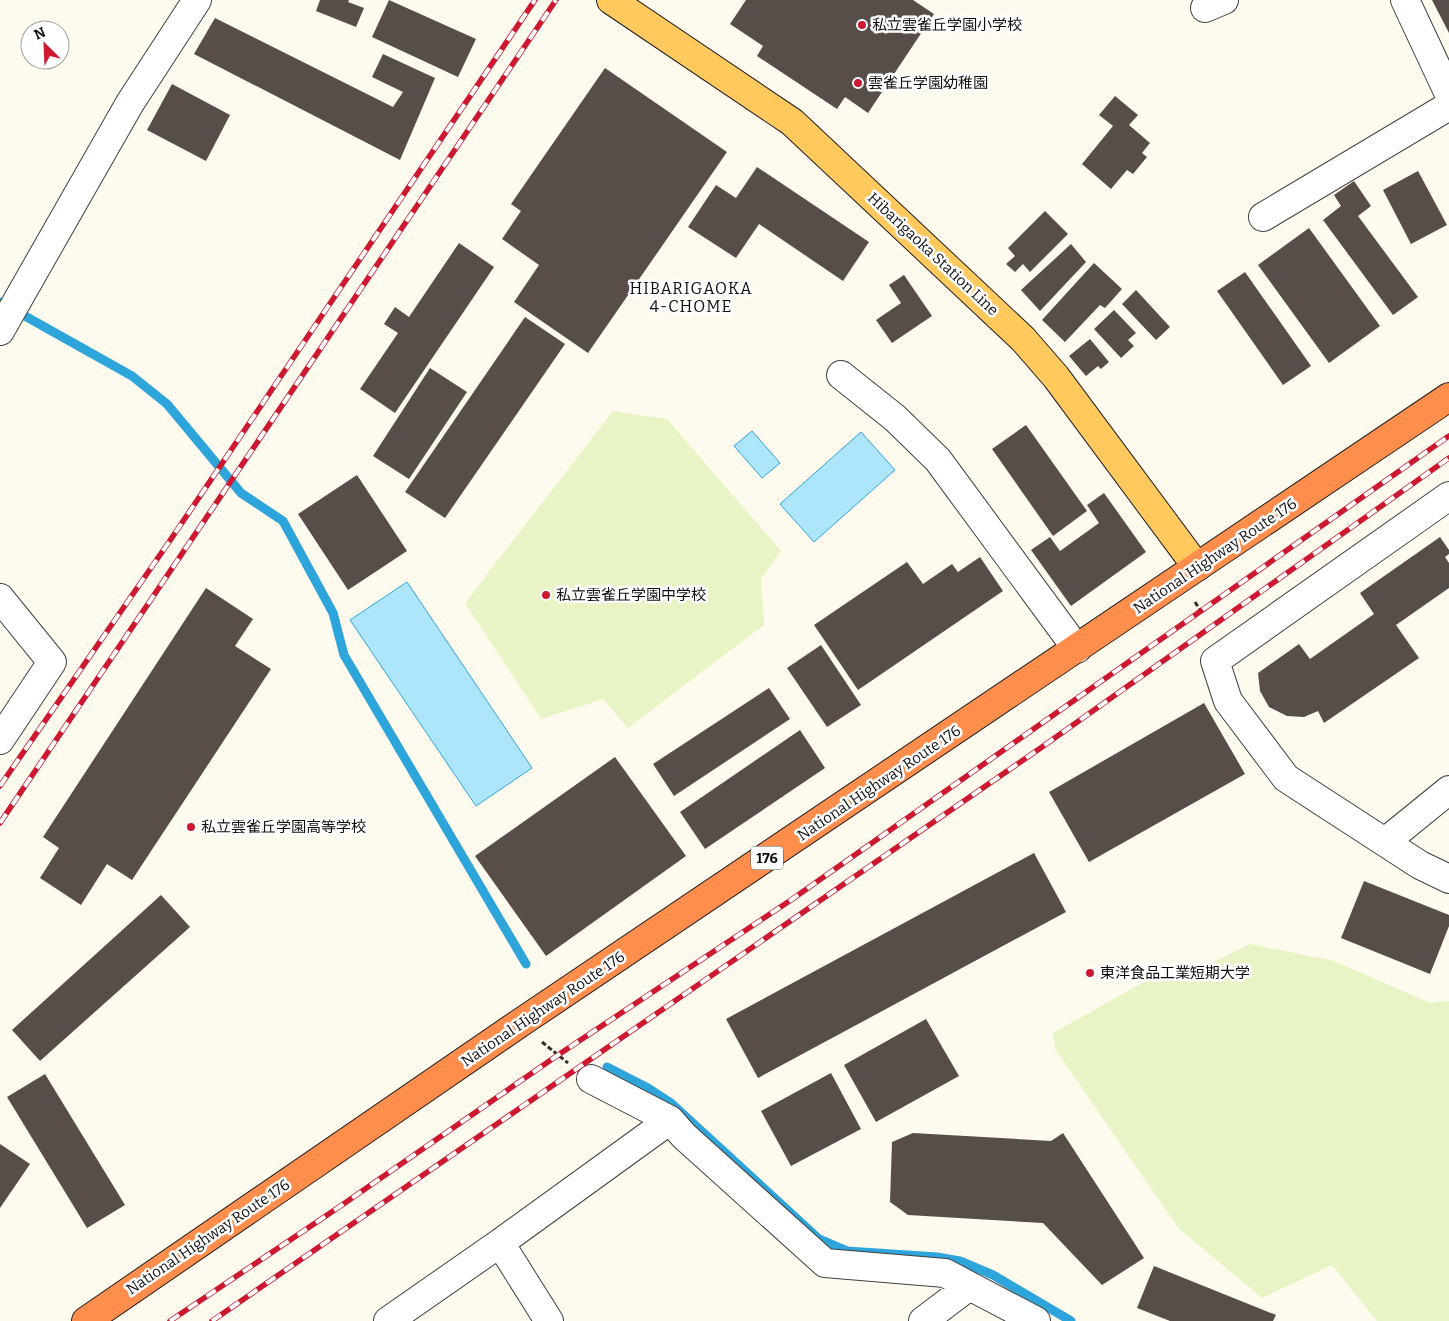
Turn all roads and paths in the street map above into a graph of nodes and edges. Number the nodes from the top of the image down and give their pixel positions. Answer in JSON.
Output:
{"nodes":[{"id":1,"x":197,"y":0,"type":"edge"},
{"id":2,"x":611,"y":0,"type":"edge"},
{"id":3,"x":1405,"y":0,"type":"edge"},
{"id":4,"x":1449,"y":94,"type":"edge"},
{"id":5,"x":1449,"y":106,"type":"edge"},
{"id":6,"x":1263,"y":217,"type":"dead end"},
{"id":7,"x":0,"y":331,"type":"edge"},
{"id":8,"x":841,"y":375,"type":"dead end"},
{"id":9,"x":1449,"y":397,"type":"edge"},
{"id":10,"x":1449,"y":496,"type":"edge"},
{"id":11,"x":1197,"y":567,"type":"junction"},
{"id":12,"x":0,"y":598,"type":"edge"},
{"id":13,"x":1077,"y":650,"type":"junction"},
{"id":14,"x":0,"y":740,"type":"edge"},
{"id":15,"x":1449,"y":790,"type":"edge"},
{"id":16,"x":1385,"y":842,"type":"junction"},
{"id":17,"x":1449,"y":879,"type":"edge"},
{"id":18,"x":520,"y":1023,"type":"junction"},
{"id":19,"x":591,"y":1079,"type":"joint"},
{"id":20,"x":670,"y":1120,"type":"junction"},
{"id":21,"x":500,"y":1243,"type":"junction"},
{"id":22,"x":968,"y":1287,"type":"junction"},
{"id":23,"x":86,"y":1321,"type":"edge"},
{"id":24,"x":388,"y":1321,"type":"edge"},
{"id":25,"x":549,"y":1321,"type":"edge"},
{"id":26,"x":923,"y":1321,"type":"edge"},
{"id":27,"x":1036,"y":1321,"type":"edge"}],
"edges":[{"from":1,"to":7,"type":"street"},
{"from":2,"to":11,"type":"main road","name":"Hibarigaoka Station Line"},
{"from":3,"to":4,"type":"street"},
{"from":5,"to":6,"type":"street"},
{"from":8,"to":13,"type":"street"},
{"from":9,"to":11,"type":"highway","name":"National Highway Route 176","number":"176"},
{"from":10,"to":16,"type":"street"},
{"from":11,"to":13,"type":"highway","name":"National Highway Route 176","number":"176"},
{"from":12,"to":14,"type":"street"},
{"from":13,"to":18,"type":"highway","name":"National Highway Route 176","number":"176"},
{"from":15,"to":16,"type":"street"},
{"from":16,"to":17,"type":"street"},
{"from":18,"to":19,"type":"path"},
{"from":18,"to":23,"type":"highway","name":"National Highway Route 176","number":"176"},
{"from":19,"to":20,"type":"street"},
{"from":20,"to":21,"type":"street"},
{"from":20,"to":22,"type":"street"},
{"from":21,"to":24,"type":"street"},
{"from":21,"to":25,"type":"street"},
{"from":22,"to":26,"type":"street"},
{"from":22,"to":27,"type":"street"}]}
